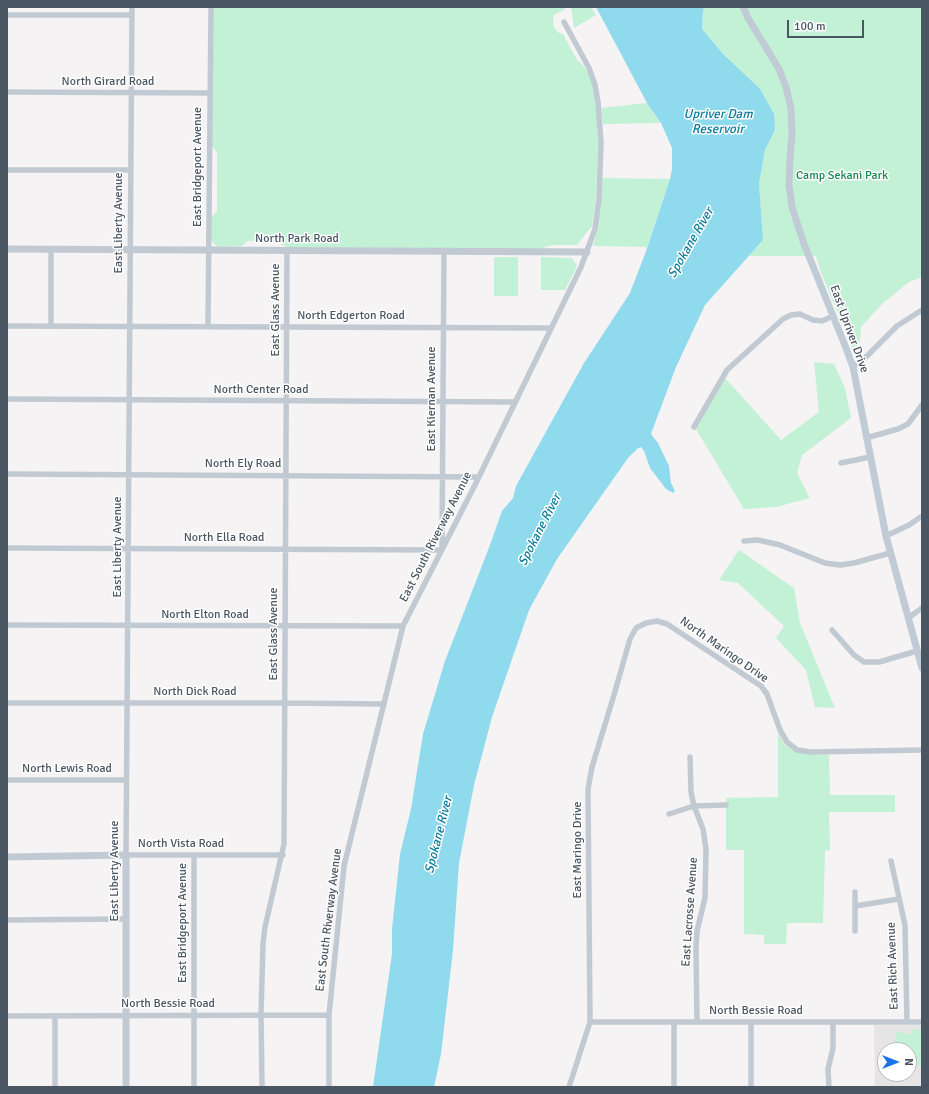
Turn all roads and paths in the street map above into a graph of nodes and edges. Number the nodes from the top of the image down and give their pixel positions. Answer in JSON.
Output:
{"nodes":[{"id":1,"x":132,"y":7,"type":"edge"},
{"id":2,"x":211,"y":7,"type":"edge"},
{"id":3,"x":743,"y":7,"type":"edge"},
{"id":4,"x":7,"y":15,"type":"edge"},
{"id":5,"x":132,"y":15,"type":"junction"},
{"id":6,"x":564,"y":22,"type":"dead end"},
{"id":7,"x":7,"y":92,"type":"edge"},
{"id":8,"x":131,"y":93,"type":"junction"},
{"id":9,"x":210,"y":93,"type":"junction"},
{"id":10,"x":7,"y":170,"type":"edge"},
{"id":11,"x":130,"y":170,"type":"junction"},
{"id":12,"x":7,"y":249,"type":"edge"},
{"id":13,"x":51,"y":249,"type":"junction"},
{"id":14,"x":130,"y":250,"type":"junction"},
{"id":15,"x":209,"y":250,"type":"junction"},
{"id":16,"x":287,"y":250,"type":"junction"},
{"id":17,"x":444,"y":251,"type":"junction"},
{"id":18,"x":587,"y":252,"type":"junction"},
{"id":19,"x":922,"y":310,"type":"edge"},
{"id":20,"x":833,"y":316,"type":"junction"},
{"id":21,"x":7,"y":326,"type":"edge"},
{"id":22,"x":51,"y":326,"type":"junction"},
{"id":23,"x":130,"y":326,"type":"junction"},
{"id":24,"x":208,"y":326,"type":"junction"},
{"id":25,"x":287,"y":327,"type":"junction"},
{"id":26,"x":444,"y":327,"type":"junction"},
{"id":27,"x":551,"y":328,"type":"junction"},
{"id":28,"x":853,"y":367,"type":"junction"},
{"id":29,"x":7,"y":399,"type":"edge"},
{"id":30,"x":129,"y":400,"type":"junction"},
{"id":31,"x":286,"y":401,"type":"junction"},
{"id":32,"x":443,"y":402,"type":"junction"},
{"id":33,"x":515,"y":402,"type":"junction"},
{"id":34,"x":922,"y":405,"type":"edge"},
{"id":35,"x":694,"y":427,"type":"dead end"},
{"id":36,"x":866,"y":438,"type":"junction"},
{"id":37,"x":870,"y":457,"type":"junction"},
{"id":38,"x":841,"y":463,"type":"dead end"},
{"id":39,"x":7,"y":474,"type":"edge"},
{"id":40,"x":129,"y":475,"type":"junction"},
{"id":41,"x":286,"y":475,"type":"junction"},
{"id":42,"x":443,"y":476,"type":"junction"},
{"id":43,"x":478,"y":477,"type":"junction"},
{"id":44,"x":922,"y":516,"type":"edge"},
{"id":45,"x":886,"y":536,"type":"junction"},
{"id":46,"x":744,"y":541,"type":"dead end"},
{"id":47,"x":7,"y":548,"type":"edge"},
{"id":48,"x":129,"y":549,"type":"junction"},
{"id":49,"x":442,"y":549,"type":"junction"},
{"id":50,"x":286,"y":550,"type":"junction"},
{"id":51,"x":890,"y":553,"type":"junction"},
{"id":52,"x":922,"y":608,"type":"edge"},
{"id":53,"x":908,"y":618,"type":"junction"},
{"id":54,"x":646,"y":622,"type":"joint"},
{"id":55,"x":7,"y":626,"type":"edge"},
{"id":56,"x":128,"y":626,"type":"junction"},
{"id":57,"x":286,"y":626,"type":"junction"},
{"id":58,"x":403,"y":626,"type":"junction"},
{"id":59,"x":832,"y":630,"type":"dead end"},
{"id":60,"x":917,"y":651,"type":"junction"},
{"id":61,"x":922,"y":668,"type":"edge"},
{"id":62,"x":7,"y":703,"type":"edge"},
{"id":63,"x":128,"y":703,"type":"junction"},
{"id":64,"x":285,"y":703,"type":"junction"},
{"id":65,"x":384,"y":704,"type":"junction"},
{"id":66,"x":922,"y":750,"type":"edge"},
{"id":67,"x":690,"y":757,"type":"dead end"},
{"id":68,"x":7,"y":780,"type":"edge"},
{"id":69,"x":126,"y":780,"type":"junction"},
{"id":70,"x":694,"y":806,"type":"junction"},
{"id":71,"x":726,"y":806,"type":"dead end"},
{"id":72,"x":669,"y":814,"type":"dead end"},
{"id":73,"x":126,"y":855,"type":"junction"},
{"id":74,"x":194,"y":855,"type":"junction"},
{"id":75,"x":283,"y":855,"type":"junction"},
{"id":76,"x":7,"y":857,"type":"edge"},
{"id":77,"x":891,"y":861,"type":"dead end"},
{"id":78,"x":855,"y":892,"type":"dead end"},
{"id":79,"x":899,"y":898,"type":"junction"},
{"id":80,"x":855,"y":906,"type":"junction"},
{"id":81,"x":126,"y":919,"type":"junction"},
{"id":82,"x":7,"y":920,"type":"edge"},
{"id":83,"x":855,"y":931,"type":"dead end"},
{"id":84,"x":261,"y":1014,"type":"junction"},
{"id":85,"x":125,"y":1015,"type":"junction"},
{"id":86,"x":193,"y":1015,"type":"junction"},
{"id":87,"x":329,"y":1015,"type":"junction"},
{"id":88,"x":7,"y":1016,"type":"edge"},
{"id":89,"x":55,"y":1016,"type":"junction"},
{"id":90,"x":590,"y":1022,"type":"junction"},
{"id":91,"x":697,"y":1022,"type":"junction"},
{"id":92,"x":751,"y":1022,"type":"junction"},
{"id":93,"x":833,"y":1022,"type":"junction"},
{"id":94,"x":907,"y":1022,"type":"junction"},
{"id":95,"x":922,"y":1022,"type":"edge"},
{"id":96,"x":674,"y":1023,"type":"junction"},
{"id":97,"x":55,"y":1087,"type":"edge"},
{"id":98,"x":126,"y":1087,"type":"edge"},
{"id":99,"x":194,"y":1087,"type":"edge"},
{"id":100,"x":262,"y":1087,"type":"edge"},
{"id":101,"x":329,"y":1087,"type":"edge"},
{"id":102,"x":568,"y":1087,"type":"edge"},
{"id":103,"x":674,"y":1087,"type":"edge"},
{"id":104,"x":751,"y":1087,"type":"edge"},
{"id":105,"x":828,"y":1087,"type":"edge"}],
"edges":[{"from":1,"to":5,"type":"street","name":"East Liberty Avenue"},
{"from":2,"to":9,"type":"street","name":"East Bridgeport Avenue"},
{"from":3,"to":20,"type":"main road","name":"East Upriver Drive"},
{"from":4,"to":5,"type":"street"},
{"from":5,"to":8,"type":"street","name":"East Liberty Avenue"},
{"from":6,"to":18,"type":"street","name":"East South Riverway Avenue"},
{"from":7,"to":8,"type":"street","name":"North Girard Road"},
{"from":8,"to":9,"type":"street","name":"North Girard Road"},
{"from":8,"to":11,"type":"street","name":"East Liberty Avenue"},
{"from":9,"to":15,"type":"street","name":"East Bridgeport Avenue"},
{"from":10,"to":11,"type":"street"},
{"from":11,"to":14,"type":"street","name":"East Liberty Avenue"},
{"from":12,"to":13,"type":"street","name":"North Park Road"},
{"from":13,"to":14,"type":"street","name":"North Park Road"},
{"from":13,"to":22,"type":"street"},
{"from":14,"to":15,"type":"street","name":"North Park Road"},
{"from":14,"to":23,"type":"street","name":"East Liberty Avenue"},
{"from":15,"to":16,"type":"street","name":"North Park Road"},
{"from":15,"to":24,"type":"street","name":"East Bridgeport Avenue"},
{"from":16,"to":17,"type":"street","name":"North Park Road"},
{"from":16,"to":25,"type":"street","name":"East Glass Avenue"},
{"from":17,"to":18,"type":"street","name":"North Park Road"},
{"from":17,"to":26,"type":"street","name":"East Kiernan Avenue"},
{"from":18,"to":27,"type":"street","name":"East South Riverway Avenue"},
{"from":19,"to":28,"type":"street"},
{"from":20,"to":28,"type":"main road","name":"East Upriver Drive"},
{"from":20,"to":35,"type":"street"},
{"from":21,"to":22,"type":"street","name":"North Edgerton Road"},
{"from":22,"to":23,"type":"street","name":"North Edgerton Road"},
{"from":23,"to":24,"type":"street","name":"North Edgerton Road"},
{"from":23,"to":30,"type":"street","name":"East Liberty Avenue"},
{"from":24,"to":25,"type":"street","name":"North Edgerton Road"},
{"from":25,"to":26,"type":"street","name":"North Edgerton Road"},
{"from":25,"to":31,"type":"street","name":"East Glass Avenue"},
{"from":26,"to":27,"type":"street","name":"North Edgerton Road"},
{"from":26,"to":32,"type":"street","name":"East Kiernan Avenue"},
{"from":27,"to":33,"type":"street","name":"East South Riverway Avenue"},
{"from":28,"to":36,"type":"main road","name":"East Upriver Drive"},
{"from":29,"to":30,"type":"street","name":"North Center Road"},
{"from":30,"to":31,"type":"street","name":"North Center Road"},
{"from":30,"to":40,"type":"street","name":"East Liberty Avenue"},
{"from":31,"to":32,"type":"street","name":"North Center Road"},
{"from":31,"to":41,"type":"street","name":"East Glass Avenue"},
{"from":32,"to":33,"type":"street","name":"North Center Road"},
{"from":32,"to":42,"type":"street","name":"East Kiernan Avenue"},
{"from":33,"to":43,"type":"street","name":"East South Riverway Avenue"},
{"from":34,"to":36,"type":"street"},
{"from":36,"to":37,"type":"main road","name":"East Upriver Drive"},
{"from":37,"to":38,"type":"street"},
{"from":37,"to":45,"type":"main road","name":"East Upriver Drive"},
{"from":39,"to":40,"type":"street","name":"North Ely Road"},
{"from":40,"to":41,"type":"street","name":"North Ely Road"},
{"from":40,"to":48,"type":"street","name":"East Liberty Avenue"},
{"from":41,"to":42,"type":"street","name":"North Ely Road"},
{"from":41,"to":50,"type":"street","name":"East Glass Avenue"},
{"from":42,"to":43,"type":"street","name":"North Ely Road"},
{"from":42,"to":49,"type":"street","name":"East Kiernan Avenue"},
{"from":43,"to":49,"type":"street","name":"East South Riverway Avenue"},
{"from":44,"to":45,"type":"street"},
{"from":45,"to":51,"type":"main road","name":"East Upriver Drive"},
{"from":46,"to":51,"type":"street"},
{"from":47,"to":48,"type":"street","name":"North Ella Road"},
{"from":48,"to":50,"type":"street","name":"North Ella Road"},
{"from":48,"to":56,"type":"street","name":"East Liberty Avenue"},
{"from":49,"to":50,"type":"street","name":"North Ella Road"},
{"from":49,"to":58,"type":"street","name":"East South Riverway Avenue"},
{"from":50,"to":57,"type":"street","name":"East Glass Avenue"},
{"from":51,"to":53,"type":"main road","name":"East Upriver Drive"},
{"from":52,"to":53,"type":"street"},
{"from":53,"to":60,"type":"main road","name":"East Upriver Drive"},
{"from":54,"to":66,"type":"street","name":"North Maringo Drive"},
{"from":54,"to":90,"type":"street","name":"East Maringo Drive"},
{"from":55,"to":56,"type":"street","name":"North Elton Road"},
{"from":56,"to":57,"type":"street","name":"North Elton Road"},
{"from":56,"to":63,"type":"street","name":"East Liberty Avenue"},
{"from":57,"to":58,"type":"street","name":"North Elton Road"},
{"from":57,"to":64,"type":"street","name":"East Glass Avenue"},
{"from":58,"to":65,"type":"street","name":"East South Riverway Avenue"},
{"from":59,"to":60,"type":"street"},
{"from":60,"to":61,"type":"main road","name":"East Upriver Drive"},
{"from":62,"to":63,"type":"street","name":"North Dick Road"},
{"from":63,"to":64,"type":"street","name":"North Dick Road"},
{"from":63,"to":69,"type":"street","name":"East Liberty Avenue"},
{"from":64,"to":65,"type":"street","name":"North Dick Road"},
{"from":64,"to":75,"type":"street","name":"East Glass Avenue"},
{"from":65,"to":87,"type":"street","name":"East South Riverway Avenue"},
{"from":67,"to":70,"type":"street","name":"East Lacrosse Avenue"},
{"from":68,"to":69,"type":"street","name":"North Lewis Road"},
{"from":69,"to":73,"type":"street","name":"East Liberty Avenue"},
{"from":70,"to":71,"type":"street"},
{"from":70,"to":72,"type":"street"},
{"from":70,"to":91,"type":"street","name":"East Lacrosse Avenue"},
{"from":73,"to":74,"type":"street","name":"North Vista Road"},
{"from":73,"to":76,"type":"street","name":"North Vista Road"},
{"from":73,"to":81,"type":"street","name":"East Liberty Avenue"},
{"from":74,"to":75,"type":"street","name":"North Vista Road"},
{"from":74,"to":86,"type":"street","name":"East Bridgeport Avenue"},
{"from":75,"to":84,"type":"street","name":"East Glass Avenue"},
{"from":77,"to":79,"type":"street","name":"East Rich Avenue"},
{"from":78,"to":80,"type":"street"},
{"from":79,"to":80,"type":"street"},
{"from":79,"to":94,"type":"street","name":"East Rich Avenue"},
{"from":80,"to":83,"type":"street"},
{"from":81,"to":82,"type":"street"},
{"from":81,"to":85,"type":"street","name":"East Liberty Avenue"},
{"from":84,"to":86,"type":"street","name":"North Bessie Road"},
{"from":84,"to":87,"type":"street","name":"North Bessie Road"},
{"from":84,"to":100,"type":"street","name":"East Glass Avenue"},
{"from":85,"to":86,"type":"street","name":"North Bessie Road"},
{"from":85,"to":89,"type":"street","name":"North Bessie Road"},
{"from":85,"to":98,"type":"street","name":"East Liberty Avenue"},
{"from":86,"to":99,"type":"street","name":"East Bridgeport Avenue"},
{"from":87,"to":101,"type":"street","name":"East South Riverway Avenue"},
{"from":88,"to":89,"type":"street","name":"North Bessie Road"},
{"from":89,"to":97,"type":"street"},
{"from":90,"to":96,"type":"street","name":"North Bessie Road"},
{"from":90,"to":102,"type":"street","name":"East Maringo Drive"},
{"from":91,"to":92,"type":"street","name":"North Bessie Road"},
{"from":91,"to":96,"type":"street","name":"North Bessie Road"},
{"from":92,"to":93,"type":"street","name":"North Bessie Road"},
{"from":92,"to":104,"type":"street"},
{"from":93,"to":94,"type":"street","name":"North Bessie Road"},
{"from":93,"to":105,"type":"street"},
{"from":94,"to":95,"type":"street","name":"North Bessie Road"},
{"from":96,"to":103,"type":"street"}]}
